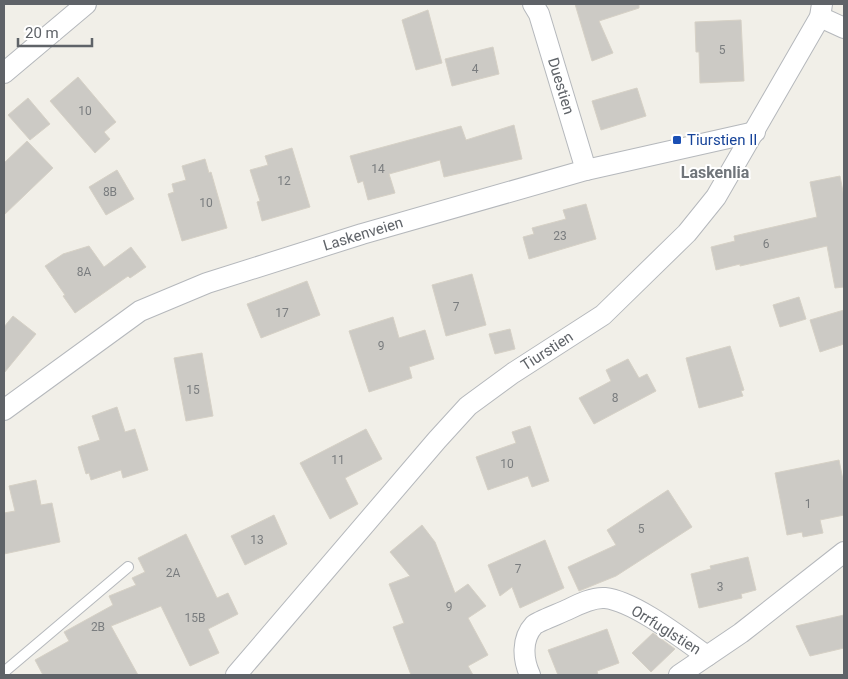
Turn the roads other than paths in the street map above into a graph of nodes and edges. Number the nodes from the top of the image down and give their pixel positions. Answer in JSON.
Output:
{"nodes":[{"id":1,"x":86,"y":4,"type":"edge"},
{"id":2,"x":533,"y":4,"type":"edge"},
{"id":3,"x":821,"y":11,"type":"edge"},
{"id":4,"x":844,"y":28,"type":"edge"},
{"id":5,"x":4,"y":73,"type":"edge"},
{"id":6,"x":755,"y":132,"type":"junction"},
{"id":7,"x":586,"y":170,"type":"junction"},
{"id":8,"x":4,"y":410,"type":"edge"},
{"id":9,"x":844,"y":552,"type":"edge"},
{"id":10,"x":128,"y":567,"type":"dead end"},
{"id":11,"x":707,"y":656,"type":"junction"},
{"id":12,"x":4,"y":672,"type":"edge"},
{"id":13,"x":236,"y":675,"type":"edge"},
{"id":14,"x":530,"y":675,"type":"edge"},
{"id":15,"x":679,"y":675,"type":"edge"}],
"edges":[{"from":1,"to":5,"type":"street"},
{"from":2,"to":7,"type":"street","name":"Duestien"},
{"from":3,"to":4,"type":"street"},
{"from":3,"to":6,"type":"street","name":"Tiurstien"},
{"from":6,"to":7,"type":"street","name":"Laskenveien"},
{"from":6,"to":13,"type":"street","name":"Tiurstien"},
{"from":7,"to":8,"type":"street","name":"Laskenveien"},
{"from":9,"to":11,"type":"street","name":"Orrfuglstien"},
{"from":10,"to":12,"type":"lane"},
{"from":11,"to":14,"type":"street","name":"Orrfuglstien"},
{"from":11,"to":15,"type":"street","name":"Orrfuglstien"}]}
